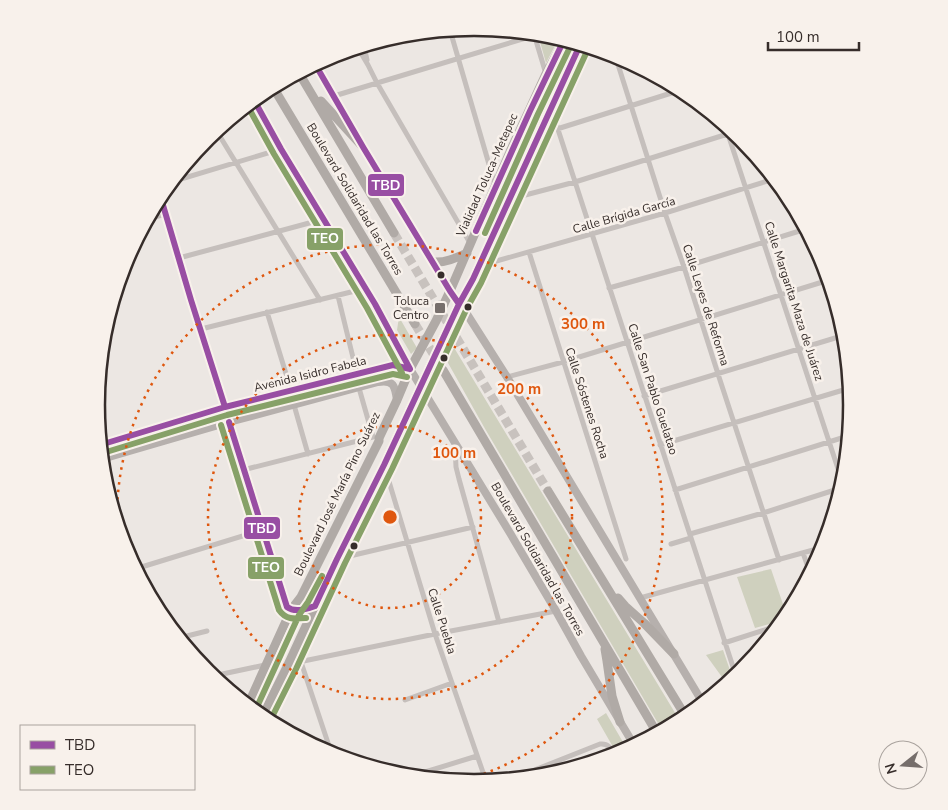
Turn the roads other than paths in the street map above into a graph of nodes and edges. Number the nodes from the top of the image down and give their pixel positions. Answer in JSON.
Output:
{"nodes":[{"id":1,"x":452,"y":37,"type":"edge"},
{"id":2,"x":520,"y":39,"type":"edge"},
{"id":3,"x":537,"y":42,"type":"edge"},
{"id":4,"x":560,"y":47,"type":"edge"},
{"id":5,"x":577,"y":51,"type":"edge"},
{"id":6,"x":365,"y":53,"type":"edge"},
{"id":7,"x":362,"y":54,"type":"edge"},
{"id":8,"x":459,"y":59,"type":"junction"},
{"id":9,"x":368,"y":65,"type":"junction"},
{"id":10,"x":619,"y":66,"type":"edge"},
{"id":11,"x":319,"y":70,"type":"edge"},
{"id":12,"x":546,"y":74,"type":"junction"},
{"id":13,"x":303,"y":79,"type":"edge"},
{"id":14,"x":305,"y":82,"type":"junction"},
{"id":15,"x":377,"y":83,"type":"junction"},
{"id":16,"x":277,"y":93,"type":"edge"},
{"id":17,"x":671,"y":93,"type":"edge"},
{"id":18,"x":334,"y":96,"type":"junction"},
{"id":19,"x":631,"y":105,"type":"junction"},
{"id":20,"x":258,"y":106,"type":"edge"},
{"id":21,"x":551,"y":108,"type":"junction"},
{"id":22,"x":557,"y":129,"type":"junction"},
{"id":23,"x":725,"y":135,"type":"edge"},
{"id":24,"x":220,"y":137,"type":"edge"},
{"id":25,"x":734,"y":143,"type":"edge"},
{"id":26,"x":363,"y":147,"type":"junction"},
{"id":27,"x":281,"y":149,"type":"junction"},
{"id":28,"x":648,"y":159,"type":"junction"},
{"id":29,"x":236,"y":163,"type":"junction"},
{"id":30,"x":183,"y":178,"type":"edge"},
{"id":31,"x":767,"y":181,"type":"edge"},
{"id":32,"x":575,"y":182,"type":"junction"},
{"id":33,"x":496,"y":187,"type":"junction"},
{"id":34,"x":746,"y":188,"type":"junction"},
{"id":35,"x":510,"y":200,"type":"junction"},
{"id":36,"x":164,"y":206,"type":"edge"},
{"id":37,"x":166,"y":214,"type":"junction"},
{"id":38,"x":665,"y":214,"type":"junction"},
{"id":39,"x":158,"y":216,"type":"edge"},
{"id":40,"x":324,"y":219,"type":"junction"},
{"id":41,"x":799,"y":231,"type":"edge"},
{"id":42,"x":277,"y":232,"type":"junction"},
{"id":43,"x":394,"y":233,"type":"tunnel mouth"},
{"id":44,"x":593,"y":235,"type":"junction"},
{"id":45,"x":764,"y":242,"type":"junction"},
{"id":46,"x":471,"y":244,"type":"junction"},
{"id":47,"x":529,"y":252,"type":"junction"},
{"id":48,"x":467,"y":253,"type":"junction"},
{"id":49,"x":179,"y":258,"type":"junction"},
{"id":50,"x":433,"y":262,"type":"junction"},
{"id":51,"x":478,"y":266,"type":"junction"},
{"id":52,"x":684,"y":267,"type":"junction"},
{"id":53,"x":822,"y":282,"type":"edge"},
{"id":54,"x":609,"y":288,"type":"junction"},
{"id":55,"x":355,"y":291,"type":"dead end"},
{"id":56,"x":450,"y":291,"type":"junction"},
{"id":57,"x":781,"y":295,"type":"junction"},
{"id":58,"x":338,"y":296,"type":"junction"},
{"id":59,"x":320,"y":300,"type":"junction"},
{"id":60,"x":459,"y":304,"type":"junction"},
{"id":61,"x":268,"y":312,"type":"junction"},
{"id":62,"x":701,"y":320,"type":"junction"},
{"id":63,"x":436,"y":321,"type":"joint"},
{"id":64,"x":416,"y":324,"type":"tunnel mouth"},
{"id":65,"x":201,"y":329,"type":"junction"},
{"id":66,"x":837,"y":338,"type":"edge"},
{"id":67,"x":627,"y":343,"type":"junction"},
{"id":68,"x":798,"y":350,"type":"junction"},
{"id":69,"x":563,"y":362,"type":"junction"},
{"id":70,"x":410,"y":369,"type":"junction"},
{"id":71,"x":443,"y":370,"type":"tunnel mouth"},
{"id":72,"x":357,"y":374,"type":"junction"},
{"id":73,"x":718,"y":374,"type":"junction"},
{"id":74,"x":507,"y":377,"type":"junction"},
{"id":75,"x":420,"y":386,"type":"junction"},
{"id":76,"x":359,"y":388,"type":"junction"},
{"id":77,"x":291,"y":390,"type":"junction"},
{"id":78,"x":842,"y":390,"type":"edge"},
{"id":79,"x":644,"y":396,"type":"junction"},
{"id":80,"x":815,"y":398,"type":"junction"},
{"id":81,"x":397,"y":400,"type":"junction"},
{"id":82,"x":294,"y":405,"type":"junction"},
{"id":83,"x":225,"y":407,"type":"junction"},
{"id":84,"x":229,"y":422,"type":"junction"},
{"id":85,"x":734,"y":422,"type":"junction"},
{"id":86,"x":841,"y":438,"type":"edge"},
{"id":87,"x":829,"y":442,"type":"junction"},
{"id":88,"x":455,"y":443,"type":"junction"},
{"id":89,"x":107,"y":444,"type":"edge"},
{"id":90,"x":660,"y":445,"type":"junction"},
{"id":91,"x":308,"y":454,"type":"junction"},
{"id":92,"x":109,"y":457,"type":"edge"},
{"id":93,"x":384,"y":465,"type":"junction"},
{"id":94,"x":749,"y":467,"type":"junction"},
{"id":95,"x":838,"y":468,"type":"edge"},
{"id":96,"x":243,"y":470,"type":"junction"},
{"id":97,"x":548,"y":490,"type":"tunnel mouth"},
{"id":98,"x":675,"y":490,"type":"junction"},
{"id":99,"x":832,"y":491,"type":"edge"},
{"id":100,"x":763,"y":513,"type":"junction"},
{"id":101,"x":473,"y":527,"type":"junction"},
{"id":102,"x":262,"y":530,"type":"junction"},
{"id":103,"x":690,"y":536,"type":"junction"},
{"id":104,"x":407,"y":542,"type":"junction"},
{"id":105,"x":671,"y":544,"type":"dead end"},
{"id":106,"x":813,"y":550,"type":"edge"},
{"id":107,"x":803,"y":553,"type":"junction"},
{"id":108,"x":336,"y":559,"type":"junction"},
{"id":109,"x":626,"y":559,"type":"dead end"},
{"id":110,"x":779,"y":560,"type":"junction"},
{"id":111,"x":807,"y":564,"type":"edge"},
{"id":112,"x":142,"y":566,"type":"edge"},
{"id":113,"x":601,"y":577,"type":"junction"},
{"id":114,"x":705,"y":580,"type":"junction"},
{"id":115,"x":640,"y":598,"type":"junction"},
{"id":116,"x":315,"y":606,"type":"junction"},
{"id":117,"x":291,"y":610,"type":"junction"},
{"id":118,"x":556,"y":611,"type":"junction"},
{"id":119,"x":499,"y":622,"type":"junction"},
{"id":120,"x":767,"y":629,"type":"edge"},
{"id":121,"x":207,"y":631,"type":"dead end"},
{"id":122,"x":598,"y":632,"type":"junction"},
{"id":123,"x":435,"y":634,"type":"junction"},
{"id":124,"x":187,"y":636,"type":"edge"},
{"id":125,"x":724,"y":643,"type":"junction"},
{"id":126,"x":296,"y":646,"type":"junction"},
{"id":127,"x":674,"y":654,"type":"junction"},
{"id":128,"x":302,"y":662,"type":"junction"},
{"id":129,"x":288,"y":664,"type":"junction"},
{"id":130,"x":265,"y":666,"type":"junction"},
{"id":131,"x":733,"y":668,"type":"edge"},
{"id":132,"x":222,"y":674,"type":"edge"},
{"id":133,"x":452,"y":683,"type":"junction"},
{"id":134,"x":699,"y":697,"type":"edge"},
{"id":135,"x":251,"y":699,"type":"edge"},
{"id":136,"x":405,"y":700,"type":"dead end"},
{"id":137,"x":266,"y":710,"type":"edge"},
{"id":138,"x":682,"y":710,"type":"edge"},
{"id":139,"x":620,"y":722,"type":"junction"},
{"id":140,"x":653,"y":727,"type":"edge"},
{"id":141,"x":630,"y":739,"type":"edge"},
{"id":142,"x":328,"y":744,"type":"edge"},
{"id":143,"x":610,"y":748,"type":"edge"},
{"id":144,"x":477,"y":756,"type":"junction"},
{"id":145,"x":539,"y":768,"type":"edge"},
{"id":146,"x":436,"y":769,"type":"junction"},
{"id":147,"x":428,"y":771,"type":"edge"},
{"id":148,"x":437,"y":772,"type":"edge"},
{"id":149,"x":483,"y":774,"type":"edge"}],
"edges":[{"from":1,"to":8,"type":"street"},
{"from":2,"to":8,"type":"street"},
{"from":3,"to":12,"type":"street"},
{"from":4,"to":12,"type":"highway","name":"Vialidad Toluca-Metepec"},
{"from":5,"to":21,"type":"highway"},
{"from":6,"to":9,"type":"street"},
{"from":7,"to":9,"type":"street"},
{"from":8,"to":15,"type":"street"},
{"from":8,"to":33,"type":"street"},
{"from":9,"to":15,"type":"street"},
{"from":10,"to":19,"type":"street","name":"Calle Leyes de Reforma"},
{"from":11,"to":18,"type":"main road"},
{"from":12,"to":33,"type":"highway","name":"Vialidad Toluca-Metepec"},
{"from":13,"to":14,"type":"highway","name":"Boulevard Solidaridad las Torres"},
{"from":14,"to":26,"type":"highway"},
{"from":14,"to":43,"type":"highway","name":"Boulevard Solidaridad las Torres"},
{"from":15,"to":18,"type":"street"},
{"from":15,"to":46,"type":"street"},
{"from":16,"to":64,"type":"highway","name":"Boulevard Solidaridad las Torres"},
{"from":17,"to":19,"type":"street"},
{"from":18,"to":26,"type":"main road"},
{"from":19,"to":22,"type":"street"},
{"from":19,"to":28,"type":"street","name":"Calle Leyes de Reforma"},
{"from":20,"to":27,"type":"main road","name":"Boulevard Solidaridad las Torres"},
{"from":21,"to":22,"type":"street","name":"Calle San Pablo Guelatao"},
{"from":21,"to":35,"type":"highway"},
{"from":22,"to":32,"type":"street","name":"Calle San Pablo Guelatao"},
{"from":23,"to":28,"type":"street"},
{"from":24,"to":29,"type":"street"},
{"from":25,"to":34,"type":"street","name":"Calle Margarita Maza de Juárez"},
{"from":26,"to":50,"type":"main road"},
{"from":27,"to":29,"type":"street"},
{"from":27,"to":40,"type":"main road","name":"Boulevard Solidaridad las Torres"},
{"from":28,"to":32,"type":"street"},
{"from":28,"to":38,"type":"street","name":"Calle Leyes de Reforma"},
{"from":29,"to":30,"type":"street"},
{"from":29,"to":42,"type":"street"},
{"from":31,"to":34,"type":"street","name":"Calle Brígida García"},
{"from":32,"to":35,"type":"street"},
{"from":32,"to":44,"type":"street","name":"Calle San Pablo Guelatao"},
{"from":33,"to":46,"type":"highway","name":"Vialidad Toluca-Metepec"},
{"from":34,"to":38,"type":"street","name":"Calle Brígida García"},
{"from":34,"to":45,"type":"street","name":"Calle Margarita Maza de Juárez"},
{"from":35,"to":51,"type":"highway"},
{"from":36,"to":37,"type":"street"},
{"from":37,"to":39,"type":"street"},
{"from":37,"to":49,"type":"street"},
{"from":38,"to":44,"type":"street","name":"Calle Brígida García"},
{"from":38,"to":52,"type":"street","name":"Calle Leyes de Reforma"},
{"from":40,"to":42,"type":"street"},
{"from":40,"to":70,"type":"main road","name":"Boulevard Solidaridad las Torres"},
{"from":41,"to":45,"type":"street"},
{"from":42,"to":49,"type":"street"},
{"from":42,"to":59,"type":"street"},
{"from":44,"to":47,"type":"street","name":"Calle Brígida García"},
{"from":44,"to":54,"type":"street","name":"Calle San Pablo Guelatao"},
{"from":45,"to":52,"type":"street"},
{"from":45,"to":57,"type":"street","name":"Calle Margarita Maza de Juárez"},
{"from":46,"to":48,"type":"highway","name":"Vialidad Toluca-Metepec"},
{"from":47,"to":51,"type":"street","name":"Calle Brígida García"},
{"from":47,"to":69,"type":"street","name":"Calle Sóstenes Rocha"},
{"from":48,"to":50,"type":"highway"},
{"from":48,"to":56,"type":"highway","name":"Vialidad Toluca-Metepec"},
{"from":49,"to":65,"type":"street"},
{"from":50,"to":56,"type":"main road"},
{"from":51,"to":60,"type":"highway"},
{"from":52,"to":54,"type":"street"},
{"from":52,"to":62,"type":"street","name":"Calle Leyes de Reforma"},
{"from":53,"to":57,"type":"street"},
{"from":54,"to":67,"type":"street","name":"Calle San Pablo Guelatao"},
{"from":55,"to":58,"type":"street"},
{"from":56,"to":60,"type":"main road"},
{"from":56,"to":63,"type":"highway","name":"Vialidad Toluca-Metepec"},
{"from":57,"to":62,"type":"street"},
{"from":57,"to":68,"type":"street","name":"Calle Margarita Maza de Juárez"},
{"from":58,"to":59,"type":"street"},
{"from":58,"to":72,"type":"street"},
{"from":59,"to":61,"type":"street"},
{"from":60,"to":74,"type":"main road"},
{"from":60,"to":75,"type":"highway"},
{"from":61,"to":65,"type":"street"},
{"from":61,"to":77,"type":"street"},
{"from":62,"to":67,"type":"street"},
{"from":62,"to":73,"type":"street","name":"Calle Leyes de Reforma"},
{"from":63,"to":70,"type":"highway","name":"Boulevard José María Pino Suárez"},
{"from":65,"to":83,"type":"street"},
{"from":66,"to":68,"type":"street"},
{"from":67,"to":69,"type":"street"},
{"from":67,"to":79,"type":"street","name":"Calle San Pablo Guelatao"},
{"from":68,"to":73,"type":"street"},
{"from":68,"to":80,"type":"street","name":"Calle Margarita Maza de Juárez"},
{"from":69,"to":74,"type":"street"},
{"from":69,"to":109,"type":"street","name":"Calle Sóstenes Rocha"},
{"from":70,"to":72,"type":"main road","name":"Avenida Isidro Fabela"},
{"from":70,"to":75,"type":"main road","name":"Boulevard Solidaridad las Torres"},
{"from":70,"to":81,"type":"highway","name":"Boulevard José María Pino Suárez"},
{"from":71,"to":122,"type":"highway","name":"Boulevard Solidaridad las Torres"},
{"from":72,"to":77,"type":"main road","name":"Avenida Isidro Fabela"},
{"from":73,"to":79,"type":"street"},
{"from":73,"to":85,"type":"street","name":"Calle Leyes de Reforma"},
{"from":74,"to":115,"type":"main road"},
{"from":75,"to":88,"type":"main road","name":"Boulevard Solidaridad las Torres"},
{"from":75,"to":93,"type":"highway"},
{"from":76,"to":81,"type":"main road","name":"Avenida Isidro Fabela"},
{"from":76,"to":82,"type":"main road","name":"Avenida Isidro Fabela"},
{"from":76,"to":91,"type":"street"},
{"from":77,"to":83,"type":"main road","name":"Avenida Isidro Fabela"},
{"from":78,"to":80,"type":"street"},
{"from":79,"to":90,"type":"street","name":"Calle San Pablo Guelatao"},
{"from":80,"to":85,"type":"street"},
{"from":80,"to":87,"type":"street","name":"Calle Margarita Maza de Juárez"},
{"from":81,"to":117,"type":"highway","name":"Boulevard José María Pino Suárez"},
{"from":82,"to":84,"type":"main road","name":"Avenida Isidro Fabela"},
{"from":82,"to":91,"type":"street"},
{"from":83,"to":84,"type":"street"},
{"from":83,"to":89,"type":"main road","name":"Avenida Isidro Fabela"},
{"from":84,"to":92,"type":"main road","name":"Avenida Isidro Fabela"},
{"from":84,"to":96,"type":"street"},
{"from":85,"to":90,"type":"street"},
{"from":85,"to":94,"type":"street","name":"Calle Leyes de Reforma"},
{"from":86,"to":87,"type":"street"},
{"from":87,"to":94,"type":"street"},
{"from":87,"to":95,"type":"street","name":"Calle Margarita Maza de Juárez"},
{"from":88,"to":101,"type":"street"},
{"from":88,"to":118,"type":"main road","name":"Boulevard Solidaridad las Torres"},
{"from":90,"to":98,"type":"street","name":"Calle San Pablo Guelatao"},
{"from":91,"to":96,"type":"street"},
{"from":93,"to":104,"type":"street","name":"Calle Puebla"},
{"from":93,"to":108,"type":"highway"},
{"from":94,"to":98,"type":"street"},
{"from":94,"to":100,"type":"street","name":"Calle Leyes de Reforma"},
{"from":96,"to":102,"type":"street"},
{"from":97,"to":113,"type":"highway"},
{"from":98,"to":103,"type":"street","name":"Calle San Pablo Guelatao"},
{"from":99,"to":100,"type":"street"},
{"from":100,"to":103,"type":"street"},
{"from":100,"to":110,"type":"street","name":"Calle Leyes de Reforma"},
{"from":101,"to":104,"type":"street"},
{"from":101,"to":119,"type":"street"},
{"from":102,"to":112,"type":"street"},
{"from":102,"to":117,"type":"street"},
{"from":103,"to":105,"type":"street"},
{"from":103,"to":114,"type":"street","name":"Calle San Pablo Guelatao"},
{"from":104,"to":108,"type":"street"},
{"from":104,"to":123,"type":"street","name":"Calle Puebla"},
{"from":106,"to":107,"type":"street"},
{"from":107,"to":110,"type":"street"},
{"from":107,"to":111,"type":"street"},
{"from":108,"to":116,"type":"highway"},
{"from":110,"to":114,"type":"street"},
{"from":113,"to":127,"type":"highway"},
{"from":113,"to":138,"type":"highway"},
{"from":114,"to":115,"type":"street"},
{"from":114,"to":125,"type":"street","name":"Calle San Pablo Guelatao"},
{"from":115,"to":127,"type":"main road"},
{"from":116,"to":117,"type":"street"},
{"from":116,"to":126,"type":"highway"},
{"from":117,"to":130,"type":"highway","name":"Boulevard José María Pino Suárez"},
{"from":118,"to":119,"type":"street"},
{"from":118,"to":139,"type":"main road","name":"Boulevard Solidaridad las Torres"},
{"from":119,"to":123,"type":"street"},
{"from":120,"to":125,"type":"street"},
{"from":121,"to":124,"type":"street"},
{"from":122,"to":139,"type":"highway"},
{"from":122,"to":140,"type":"highway","name":"Boulevard Solidaridad las Torres"},
{"from":123,"to":128,"type":"street"},
{"from":123,"to":133,"type":"street","name":"Calle Puebla"},
{"from":125,"to":131,"type":"street","name":"Calle San Pablo Guelatao"},
{"from":126,"to":128,"type":"street"},
{"from":126,"to":129,"type":"highway"},
{"from":127,"to":134,"type":"main road"},
{"from":128,"to":129,"type":"street"},
{"from":128,"to":142,"type":"street"},
{"from":129,"to":137,"type":"highway"},
{"from":130,"to":132,"type":"street"},
{"from":130,"to":135,"type":"highway","name":"Boulevard José María Pino Suárez"},
{"from":133,"to":136,"type":"street"},
{"from":133,"to":144,"type":"street","name":"Calle Puebla"},
{"from":139,"to":141,"type":"main road","name":"Boulevard Solidaridad las Torres"},
{"from":143,"to":145,"type":"street"},
{"from":144,"to":146,"type":"street"},
{"from":144,"to":149,"type":"street","name":"Calle Puebla"},
{"from":146,"to":147,"type":"street"},
{"from":146,"to":148,"type":"street"}]}
